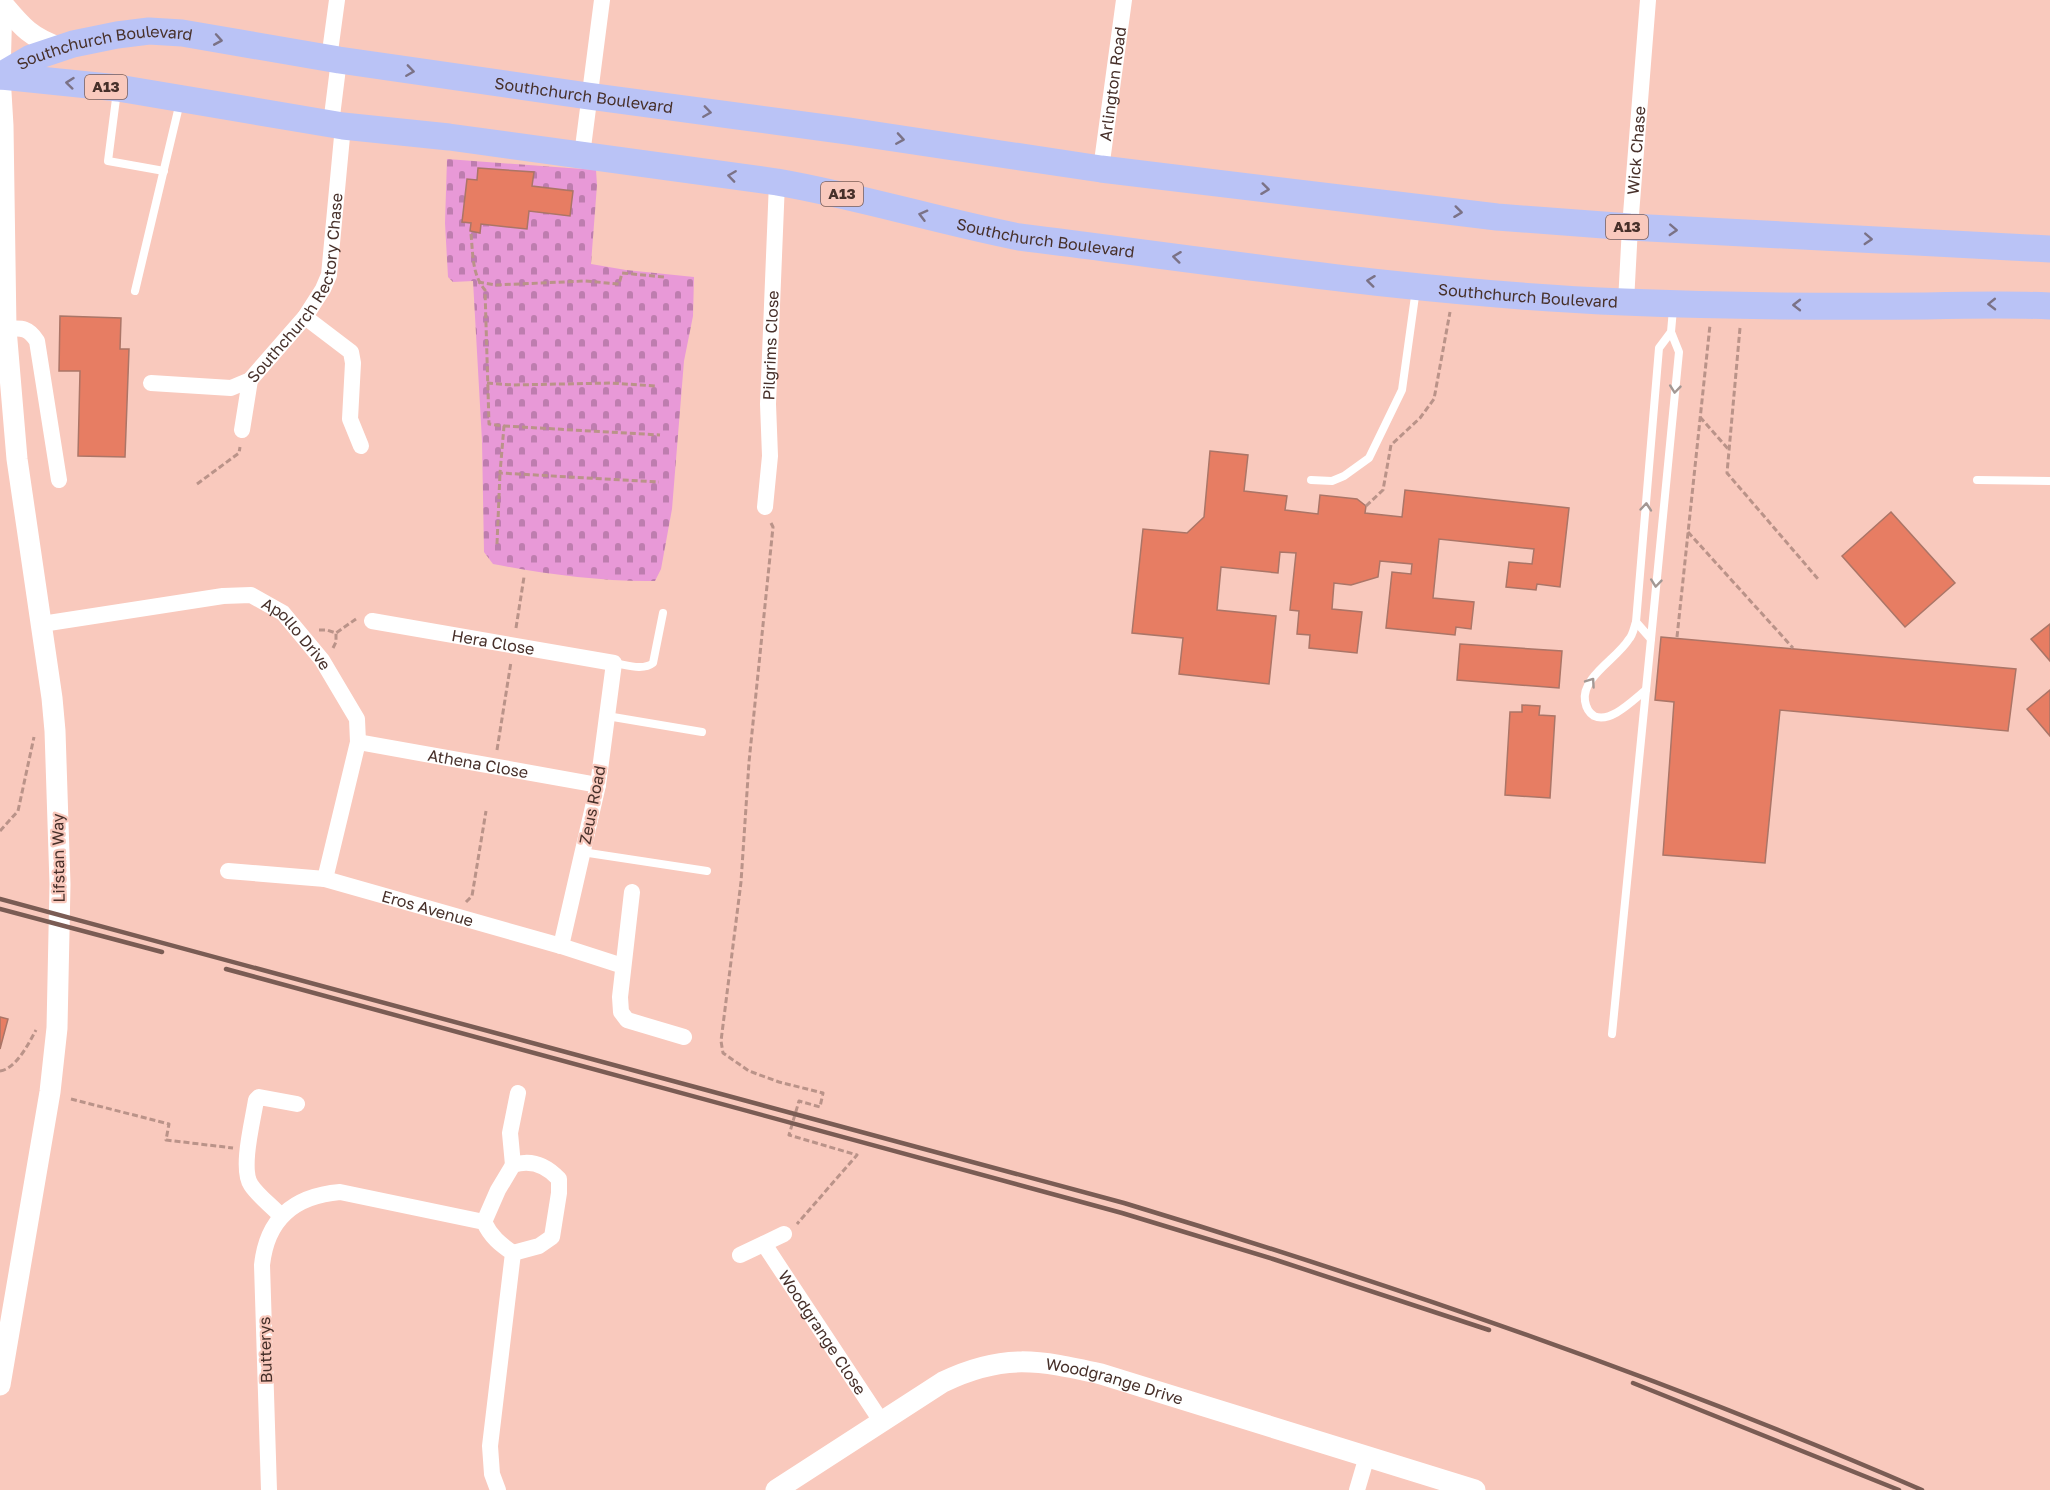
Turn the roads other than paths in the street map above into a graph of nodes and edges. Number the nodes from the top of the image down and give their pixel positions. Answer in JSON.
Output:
{"nodes":[{"id":1,"x":337,"y":0,"type":"edge"},
{"id":2,"x":602,"y":0,"type":"edge"},
{"id":3,"x":1124,"y":0,"type":"edge"},
{"id":4,"x":1648,"y":0,"type":"edge"},
{"id":5,"x":2,"y":2,"type":"edge"},
{"id":6,"x":61,"y":48,"type":"junction"},
{"id":7,"x":334,"y":60,"type":"junction"},
{"id":8,"x":0,"y":76,"type":"edge"},
{"id":9,"x":118,"y":88,"type":"junction"},
{"id":10,"x":588,"y":96,"type":"junction"},
{"id":11,"x":181,"y":99,"type":"junction"},
{"id":12,"x":337,"y":125,"type":"junction"},
{"id":13,"x":582,"y":155,"type":"junction"},
{"id":14,"x":1101,"y":169,"type":"junction"},
{"id":15,"x":164,"y":171,"type":"junction"},
{"id":16,"x":777,"y":182,"type":"junction"},
{"id":17,"x":1630,"y":227,"type":"junction"},
{"id":18,"x":2050,"y":249,"type":"edge"},
{"id":19,"x":1417,"y":286,"type":"junction"},
{"id":20,"x":135,"y":291,"type":"dead end"},
{"id":21,"x":1626,"y":302,"type":"junction"},
{"id":22,"x":1673,"y":302,"type":"junction"},
{"id":23,"x":2050,"y":306,"type":"edge"},
{"id":24,"x":305,"y":317,"type":"junction"},
{"id":25,"x":6,"y":329,"type":"junction"},
{"id":26,"x":1671,"y":332,"type":"junction"},
{"id":27,"x":250,"y":380,"type":"junction"},
{"id":28,"x":151,"y":383,"type":"dead end"},
{"id":29,"x":242,"y":430,"type":"road end"},
{"id":30,"x":361,"y":446,"type":"dead end"},
{"id":31,"x":59,"y":480,"type":"dead end"},
{"id":32,"x":1311,"y":480,"type":"dead end"},
{"id":33,"x":1977,"y":480,"type":"dead end"},
{"id":34,"x":2050,"y":481,"type":"edge"},
{"id":35,"x":765,"y":507,"type":"road end"},
{"id":36,"x":663,"y":613,"type":"dead end"},
{"id":37,"x":372,"y":621,"type":"road end"},
{"id":38,"x":1636,"y":622,"type":"junction"},
{"id":39,"x":42,"y":624,"type":"junction"},
{"id":40,"x":1651,"y":639,"type":"junction"},
{"id":41,"x":614,"y":663,"type":"junction"},
{"id":42,"x":1646,"y":690,"type":"junction"},
{"id":43,"x":607,"y":716,"type":"junction"},
{"id":44,"x":702,"y":732,"type":"dead end"},
{"id":45,"x":358,"y":742,"type":"junction"},
{"id":46,"x":598,"y":785,"type":"junction"},
{"id":47,"x":582,"y":852,"type":"junction"},
{"id":48,"x":228,"y":871,"type":"dead end"},
{"id":49,"x":707,"y":871,"type":"dead end"},
{"id":50,"x":325,"y":879,"type":"junction"},
{"id":51,"x":632,"y":892,"type":"dead end"},
{"id":52,"x":561,"y":946,"type":"junction"},
{"id":53,"x":623,"y":966,"type":"junction"},
{"id":54,"x":1612,"y":1034,"type":"dead end"},
{"id":55,"x":684,"y":1037,"type":"dead end"},
{"id":56,"x":518,"y":1093,"type":"dead end"},
{"id":57,"x":297,"y":1104,"type":"dead end"},
{"id":58,"x":513,"y":1165,"type":"junction"},
{"id":59,"x":281,"y":1215,"type":"junction"},
{"id":60,"x":484,"y":1222,"type":"junction"},
{"id":61,"x":784,"y":1234,"type":"road end"},
{"id":62,"x":765,"y":1244,"type":"junction"},
{"id":63,"x":513,"y":1253,"type":"junction"},
{"id":64,"x":740,"y":1255,"type":"dead end"},
{"id":65,"x":0,"y":1385,"type":"edge"},
{"id":66,"x":881,"y":1421,"type":"junction"},
{"id":67,"x":1367,"y":1456,"type":"junction"},
{"id":68,"x":780,"y":1489,"type":"edge"},
{"id":69,"x":269,"y":1490,"type":"edge"},
{"id":70,"x":498,"y":1490,"type":"edge"},
{"id":71,"x":1357,"y":1490,"type":"edge"},
{"id":72,"x":1475,"y":1490,"type":"edge"}],
"edges":[{"from":1,"to":7,"type":"street","name":"Southchurch Rectory Chase"},
{"from":2,"to":10,"type":"street"},
{"from":3,"to":14,"type":"street","name":"Arlington Road"},
{"from":4,"to":17,"type":"street","name":"Wick Chase"},
{"from":5,"to":6,"type":"street"},
{"from":5,"to":8,"type":"street","name":"Lifstan Way"},
{"from":6,"to":7,"type":"main road","name":"Southchurch Boulevard","number":"A13","one_way":true},
{"from":6,"to":8,"type":"main road","name":"Southchurch Boulevard","number":"A13"},
{"from":7,"to":10,"type":"main road","name":"Southchurch Boulevard","number":"A13","one_way":true},
{"from":7,"to":12,"type":"street","name":"Southchurch Rectory Chase"},
{"from":9,"to":8,"type":"main road","name":"Southchurch Boulevard","number":"A13","one_way":true},
{"from":8,"to":25,"type":"street","name":"Lifstan Way"},
{"from":9,"to":11,"type":"main road","name":"Southchurch Boulevard","number":"A13"},
{"from":9,"to":15,"type":"lane"},
{"from":10,"to":13,"type":"street"},
{"from":10,"to":14,"type":"main road","name":"Southchurch Boulevard","number":"A13","one_way":true},
{"from":11,"to":12,"type":"main road","name":"Southchurch Boulevard","number":"A13"},
{"from":11,"to":15,"type":"lane"},
{"from":12,"to":13,"type":"main road","name":"Southchurch Boulevard","number":"A13"},
{"from":12,"to":24,"type":"street","name":"Southchurch Rectory Chase"},
{"from":16,"to":13,"type":"main road","name":"Southchurch Boulevard","number":"A13","one_way":true},
{"from":14,"to":17,"type":"main road","name":"Southchurch Boulevard","number":"A13","one_way":true},
{"from":15,"to":20,"type":"lane"},
{"from":19,"to":16,"type":"main road","name":"Southchurch Boulevard","number":"A13","one_way":true},
{"from":16,"to":35,"type":"street","name":"Pilgrims Close"},
{"from":17,"to":18,"type":"main road","name":"Southchurch Boulevard","number":"A13","one_way":true},
{"from":17,"to":21,"type":"street","name":"Wick Chase"},
{"from":19,"to":21,"type":"main road","name":"Southchurch Boulevard","number":"A13"},
{"from":19,"to":32,"type":"lane"},
{"from":21,"to":22,"type":"main road","name":"Southchurch Boulevard","number":"A13"},
{"from":23,"to":22,"type":"main road","name":"Southchurch Boulevard","number":"A13","one_way":true},
{"from":22,"to":26,"type":"lane"},
{"from":24,"to":27,"type":"street","name":"Southchurch Rectory Chase"},
{"from":24,"to":30,"type":"street"},
{"from":25,"to":31,"type":"street"},
{"from":25,"to":39,"type":"street","name":"Lifstan Way"},
{"from":38,"to":26,"type":"lane","one_way":true},
{"from":26,"to":40,"type":"lane","one_way":true},
{"from":27,"to":28,"type":"street","name":"Southchurch Rectory Chase"},
{"from":27,"to":29,"type":"street"},
{"from":33,"to":34,"type":"lane"},
{"from":36,"to":41,"type":"lane"},
{"from":37,"to":41,"type":"street","name":"Hera Close"},
{"from":38,"to":40,"type":"lane"},
{"from":42,"to":38,"type":"lane","one_way":true},
{"from":39,"to":45,"type":"street","name":"Apollo Drive"},
{"from":39,"to":65,"type":"street","name":"Lifstan Way"},
{"from":40,"to":42,"type":"lane"},
{"from":41,"to":43,"type":"street","name":"Zeus Road"},
{"from":42,"to":54,"type":"lane"},
{"from":43,"to":44,"type":"lane"},
{"from":43,"to":46,"type":"street","name":"Zeus Road"},
{"from":45,"to":46,"type":"street","name":"Athena Close"},
{"from":45,"to":50,"type":"street","name":"Apollo Drive"},
{"from":46,"to":47,"type":"street","name":"Zeus Road"},
{"from":47,"to":49,"type":"lane"},
{"from":47,"to":52,"type":"street","name":"Zeus Road"},
{"from":48,"to":50,"type":"street","name":"Eros Avenue"},
{"from":50,"to":52,"type":"street","name":"Eros Avenue"},
{"from":51,"to":53,"type":"street"},
{"from":52,"to":53,"type":"street","name":"Eros Avenue"},
{"from":53,"to":55,"type":"street"},
{"from":56,"to":58,"type":"street"},
{"from":57,"to":59,"type":"street"},
{"from":58,"to":60,"type":"street"},
{"from":58,"to":63,"type":"street"},
{"from":59,"to":60,"type":"street"},
{"from":59,"to":69,"type":"street","name":"Butterys"},
{"from":60,"to":63,"type":"street"},
{"from":61,"to":62,"type":"street"},
{"from":62,"to":64,"type":"street"},
{"from":62,"to":66,"type":"street","name":"Woodgrange Close"},
{"from":63,"to":70,"type":"street"},
{"from":66,"to":67,"type":"street","name":"Woodgrange Drive"},
{"from":66,"to":68,"type":"street","name":"Woodgrange Drive"},
{"from":67,"to":71,"type":"street"},
{"from":67,"to":72,"type":"street","name":"Woodgrange Drive"}]}
